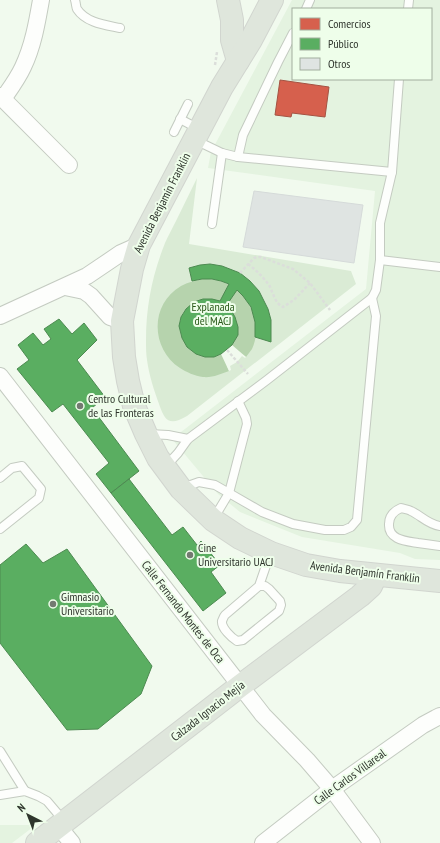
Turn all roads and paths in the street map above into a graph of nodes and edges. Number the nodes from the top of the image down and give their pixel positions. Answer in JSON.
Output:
{"nodes":[{"id":1,"x":41,"y":0,"type":"edge"},
{"id":2,"x":75,"y":0,"type":"edge"},
{"id":3,"x":228,"y":0,"type":"edge"},
{"id":4,"x":272,"y":0,"type":"edge"},
{"id":5,"x":120,"y":28,"type":"dead end"},
{"id":6,"x":292,"y":35,"type":"edge"},
{"id":7,"x":238,"y":61,"type":"junction"},
{"id":8,"x":399,"y":80,"type":"edge"},
{"id":9,"x":2,"y":98,"type":"edge"},
{"id":10,"x":188,"y":104,"type":"dead end"},
{"id":11,"x":180,"y":119,"type":"junction"},
{"id":12,"x":174,"y":132,"type":"dead end"},
{"id":13,"x":197,"y":135,"type":"junction"},
{"id":14,"x":222,"y":154,"type":"junction"},
{"id":15,"x":238,"y":157,"type":"junction"},
{"id":16,"x":69,"y":165,"type":"dead end"},
{"id":17,"x":392,"y":172,"type":"junction"},
{"id":18,"x":212,"y":224,"type":"dead end"},
{"id":19,"x":138,"y":245,"type":"junction"},
{"id":20,"x":380,"y":260,"type":"junction"},
{"id":21,"x":248,"y":264,"type":"junction"},
{"id":22,"x":440,"y":266,"type":"edge"},
{"id":23,"x":240,"y":273,"type":"dead end"},
{"id":24,"x":310,"y":283,"type":"junction"},
{"id":25,"x":65,"y":287,"type":"junction"},
{"id":26,"x":372,"y":298,"type":"junction"},
{"id":27,"x":330,"y":310,"type":"dead end"},
{"id":28,"x":0,"y":316,"type":"edge"},
{"id":29,"x":122,"y":321,"type":"junction"},
{"id":30,"x":227,"y":350,"type":"dead end"},
{"id":31,"x":248,"y":374,"type":"dead end"},
{"id":32,"x":0,"y":376,"type":"edge"},
{"id":33,"x":238,"y":401,"type":"junction"},
{"id":34,"x":146,"y":434,"type":"junction"},
{"id":35,"x":188,"y":439,"type":"junction"},
{"id":36,"x":164,"y":468,"type":"junction"},
{"id":37,"x":0,"y":478,"type":"edge"},
{"id":38,"x":181,"y":489,"type":"junction"},
{"id":39,"x":229,"y":493,"type":"junction"},
{"id":40,"x":212,"y":520,"type":"junction"},
{"id":41,"x":440,"y":526,"type":"edge"},
{"id":42,"x":0,"y":529,"type":"edge"},
{"id":43,"x":440,"y":546,"type":"edge"},
{"id":44,"x":271,"y":553,"type":"junction"},
{"id":45,"x":376,"y":575,"type":"junction"},
{"id":46,"x":440,"y":581,"type":"edge"},
{"id":47,"x":259,"y":586,"type":"junction"},
{"id":48,"x":240,"y":686,"type":"junction"},
{"id":49,"x":440,"y":716,"type":"edge"},
{"id":50,"x":0,"y":751,"type":"edge"},
{"id":51,"x":332,"y":789,"type":"junction"},
{"id":52,"x":25,"y":791,"type":"junction"},
{"id":53,"x":0,"y":795,"type":"edge"},
{"id":54,"x":61,"y":824,"type":"junction"},
{"id":55,"x":37,"y":843,"type":"edge"},
{"id":56,"x":72,"y":843,"type":"edge"},
{"id":57,"x":263,"y":843,"type":"edge"},
{"id":58,"x":372,"y":843,"type":"edge"}],
"edges":[{"from":1,"to":9,"type":"street"},
{"from":2,"to":5,"type":"lane"},
{"from":3,"to":7,"type":"main road"},
{"from":4,"to":7,"type":"main road","name":"Avenida Benjamín Franklin"},
{"from":6,"to":15,"type":"lane"},
{"from":7,"to":13,"type":"main road","name":"Avenida Benjamín Franklin"},
{"from":8,"to":17,"type":"lane"},
{"from":9,"to":16,"type":"street"},
{"from":10,"to":11,"type":"lane"},
{"from":11,"to":12,"type":"lane"},
{"from":11,"to":13,"type":"lane"},
{"from":13,"to":14,"type":"lane"},
{"from":13,"to":19,"type":"main road","name":"Avenida Benjamín Franklin"},
{"from":14,"to":15,"type":"lane"},
{"from":14,"to":18,"type":"lane"},
{"from":15,"to":17,"type":"lane"},
{"from":17,"to":20,"type":"lane"},
{"from":19,"to":25,"type":"street"},
{"from":19,"to":29,"type":"main road","name":"Avenida Benjamín Franklin"},
{"from":20,"to":22,"type":"lane"},
{"from":20,"to":26,"type":"lane"},
{"from":21,"to":23,"type":"path"},
{"from":21,"to":24,"type":"path"},
{"from":21,"to":24,"type":"path"},
{"from":24,"to":27,"type":"path"},
{"from":25,"to":28,"type":"street"},
{"from":25,"to":29,"type":"street"},
{"from":26,"to":33,"type":"lane"},
{"from":26,"to":39,"type":"lane"},
{"from":29,"to":34,"type":"main road","name":"Avenida Benjamín Franklin"},
{"from":30,"to":31,"type":"path"},
{"from":32,"to":48,"type":"street","name":"Calle Fernando Montes de Oca"},
{"from":33,"to":35,"type":"lane"},
{"from":33,"to":39,"type":"lane"},
{"from":34,"to":35,"type":"lane"},
{"from":34,"to":36,"type":"main road","name":"Avenida Benjamín Franklin"},
{"from":35,"to":36,"type":"lane"},
{"from":36,"to":38,"type":"main road","name":"Avenida Benjamín Franklin"},
{"from":37,"to":42,"type":"lane"},
{"from":38,"to":39,"type":"lane"},
{"from":38,"to":40,"type":"main road","name":"Avenida Benjamín Franklin"},
{"from":39,"to":40,"type":"lane"},
{"from":40,"to":44,"type":"main road","name":"Avenida Benjamín Franklin"},
{"from":41,"to":43,"type":"lane"},
{"from":44,"to":45,"type":"main road","name":"Avenida Benjamín Franklin"},
{"from":44,"to":47,"type":"lane"},
{"from":45,"to":46,"type":"main road","name":"Avenida Benjamín Franklin"},
{"from":45,"to":48,"type":"main road","name":"Calzada Ignacio Mejía"},
{"from":47,"to":47,"type":"lane"},
{"from":48,"to":51,"type":"street","name":"Calle Fernando Montes de Oca"},
{"from":48,"to":54,"type":"main road","name":"Calzada Ignacio Mejía"},
{"from":49,"to":51,"type":"street","name":"Calle Carlos Villareal"},
{"from":50,"to":52,"type":"lane"},
{"from":51,"to":57,"type":"street","name":"Calle Carlos Villareal"},
{"from":51,"to":58,"type":"street","name":"Calle Fernando Montes de Oca"},
{"from":52,"to":53,"type":"lane"},
{"from":52,"to":54,"type":"lane"},
{"from":54,"to":55,"type":"main road","name":"Calzada Ignacio Mejía"},
{"from":54,"to":56,"type":"street"}]}
